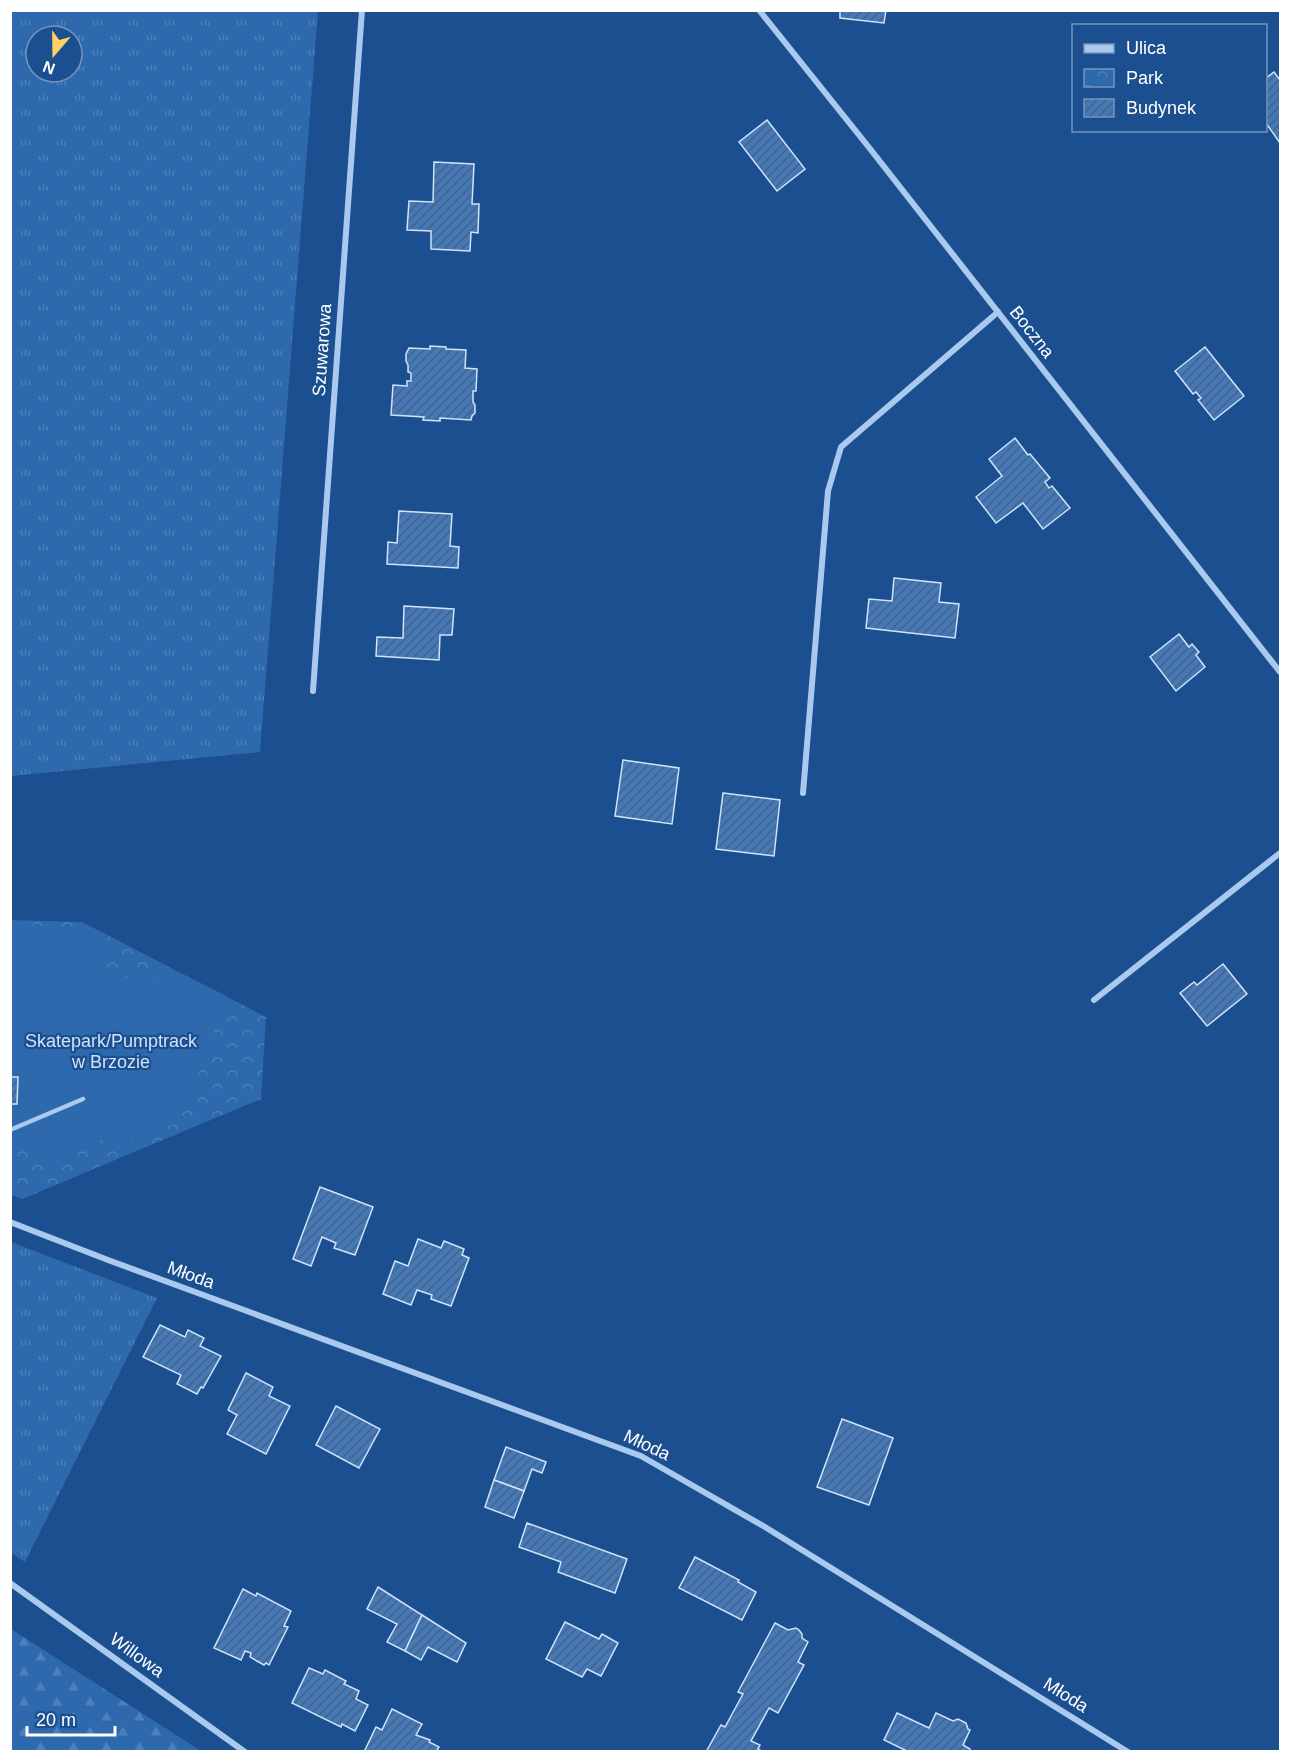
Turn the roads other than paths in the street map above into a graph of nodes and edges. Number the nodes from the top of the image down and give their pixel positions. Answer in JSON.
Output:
{"nodes":[{"id":1,"x":362,"y":10,"type":"edge"},
{"id":2,"x":759,"y":10,"type":"edge"},
{"id":3,"x":998,"y":312,"type":"junction"},
{"id":4,"x":1281,"y":672,"type":"edge"},
{"id":5,"x":313,"y":691,"type":"dead end"},
{"id":6,"x":803,"y":793,"type":"dead end"},
{"id":7,"x":1281,"y":853,"type":"edge"},
{"id":8,"x":1094,"y":1000,"type":"dead end"},
{"id":9,"x":83,"y":1099,"type":"dead end"},
{"id":10,"x":10,"y":1130,"type":"edge"},
{"id":11,"x":10,"y":1222,"type":"edge"},
{"id":12,"x":10,"y":1583,"type":"edge"},
{"id":13,"x":245,"y":1752,"type":"edge"},
{"id":14,"x":1128,"y":1752,"type":"edge"}],
"edges":[{"from":1,"to":5,"type":"street","name":"Szuwarowa"},
{"from":2,"to":3,"type":"street","name":"Boczna"},
{"from":3,"to":4,"type":"street","name":"Boczna"},
{"from":3,"to":6,"type":"street"},
{"from":7,"to":8,"type":"street"},
{"from":9,"to":10,"type":"lane"},
{"from":11,"to":14,"type":"street","name":"Młoda"},
{"from":12,"to":13,"type":"street","name":"Willowa"}]}
